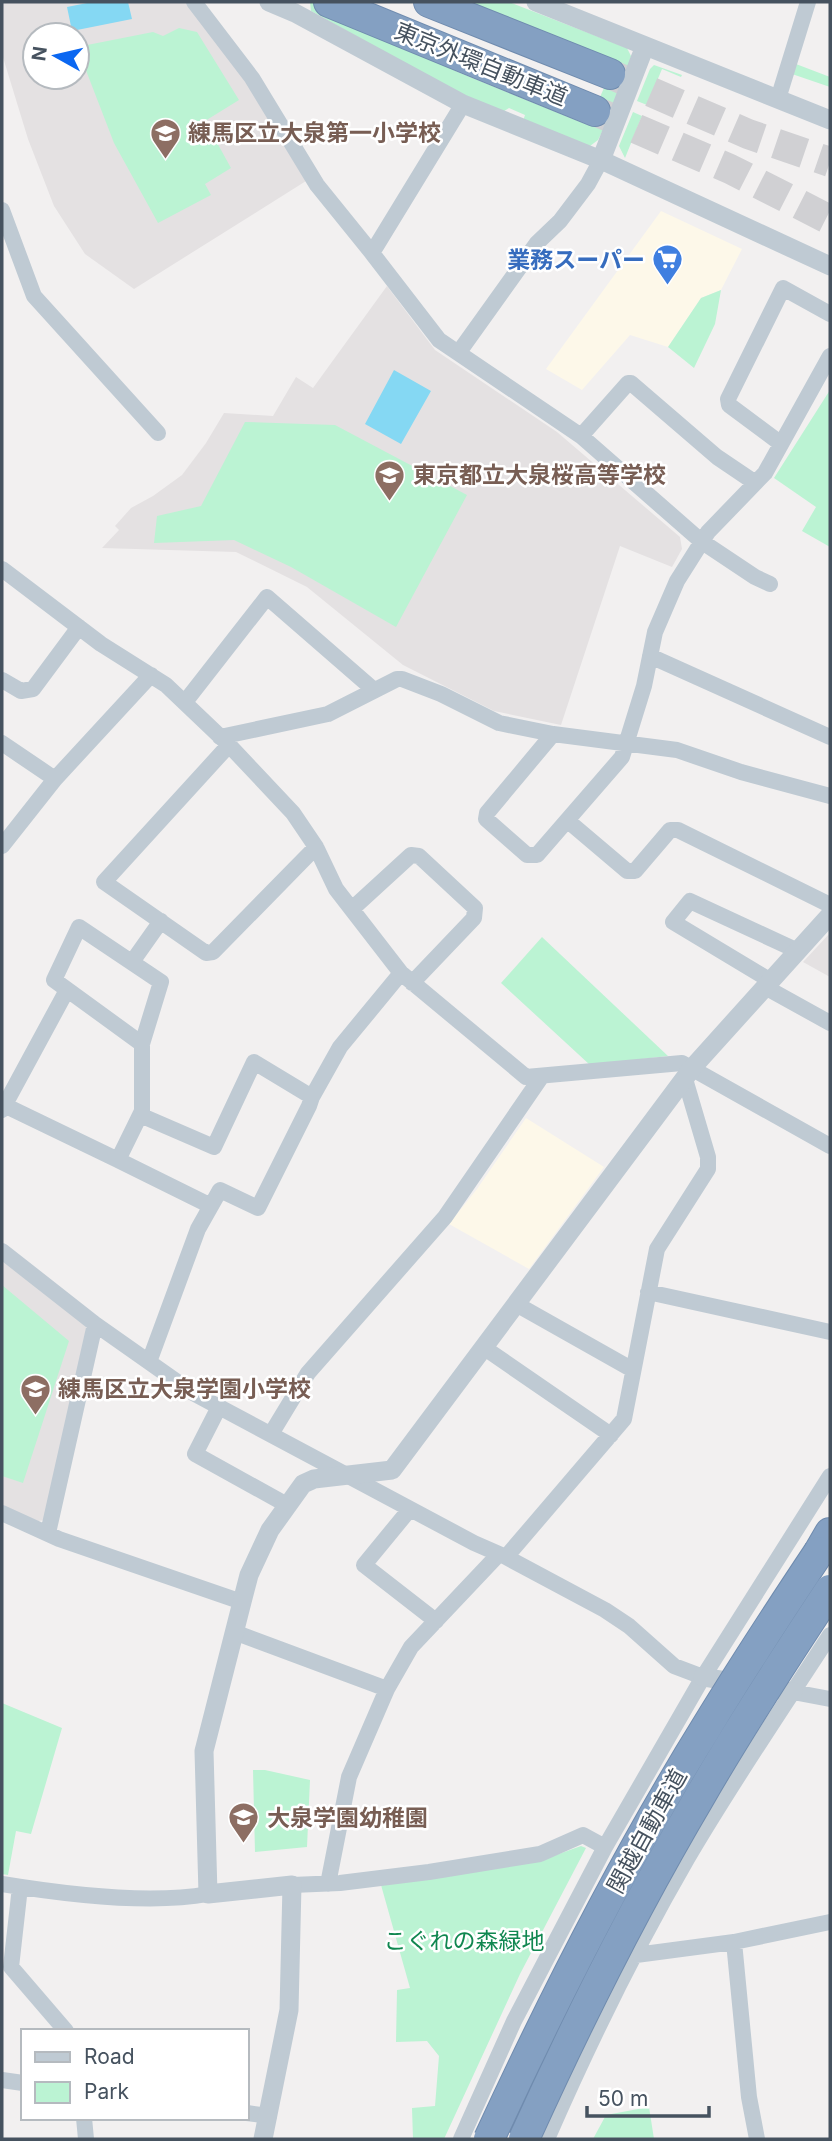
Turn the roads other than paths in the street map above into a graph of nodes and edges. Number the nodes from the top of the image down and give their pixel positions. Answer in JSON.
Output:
{"nodes":[{"id":1,"x":194,"y":2,"type":"edge"},
{"id":2,"x":269,"y":2,"type":"edge"},
{"id":3,"x":329,"y":2,"type":"edge"},
{"id":4,"x":429,"y":2,"type":"edge"},
{"id":5,"x":536,"y":2,"type":"edge"},
{"id":6,"x":808,"y":2,"type":"edge"},
{"id":7,"x":558,"y":6,"type":"edge"},
{"id":8,"x":298,"y":7,"type":"edge"},
{"id":9,"x":645,"y":46,"type":"junction"},
{"id":10,"x":610,"y":74,"type":"tunnel mouth"},
{"id":11,"x":778,"y":99,"type":"junction"},
{"id":12,"x":463,"y":104,"type":"junction"},
{"id":13,"x":595,"y":111,"type":"tunnel mouth"},
{"id":14,"x":830,"y":120,"type":"edge"},
{"id":15,"x":601,"y":160,"type":"junction"},
{"id":16,"x":2,"y":213,"type":"edge"},
{"id":17,"x":372,"y":253,"type":"junction"},
{"id":18,"x":830,"y":266,"type":"edge"},
{"id":19,"x":830,"y":314,"type":"edge"},
{"id":20,"x":459,"y":352,"type":"junction"},
{"id":21,"x":830,"y":357,"type":"edge"},
{"id":22,"x":158,"y":433,"type":"dead end"},
{"id":23,"x":581,"y":436,"type":"junction"},
{"id":24,"x":780,"y":443,"type":"junction"},
{"id":25,"x":754,"y":482,"type":"junction"},
{"id":26,"x":701,"y":541,"type":"junction"},
{"id":27,"x":2,"y":569,"type":"edge"},
{"id":28,"x":770,"y":584,"type":"dead end"},
{"id":29,"x":79,"y":628,"type":"junction"},
{"id":30,"x":650,"y":656,"type":"junction"},
{"id":31,"x":151,"y":675,"type":"junction"},
{"id":32,"x":2,"y":680,"type":"edge"},
{"id":33,"x":374,"y":690,"type":"junction"},
{"id":34,"x":184,"y":702,"type":"junction"},
{"id":35,"x":553,"y":734,"type":"junction"},
{"id":36,"x":830,"y":737,"type":"edge"},
{"id":37,"x":225,"y":741,"type":"junction"},
{"id":38,"x":2,"y":743,"type":"edge"},
{"id":39,"x":628,"y":743,"type":"junction"},
{"id":40,"x":55,"y":779,"type":"junction"},
{"id":41,"x":830,"y":796,"type":"edge"},
{"id":42,"x":568,"y":821,"type":"junction"},
{"id":43,"x":2,"y":846,"type":"edge"},
{"id":44,"x":316,"y":847,"type":"junction"},
{"id":45,"x":830,"y":905,"type":"edge"},
{"id":46,"x":352,"y":909,"type":"junction"},
{"id":47,"x":830,"y":915,"type":"edge"},
{"id":48,"x":161,"y":921,"type":"junction"},
{"id":49,"x":798,"y":951,"type":"junction"},
{"id":50,"x":132,"y":962,"type":"junction"},
{"id":51,"x":407,"y":978,"type":"junction"},
{"id":52,"x":768,"y":984,"type":"junction"},
{"id":53,"x":67,"y":990,"type":"junction"},
{"id":54,"x":830,"y":1023,"type":"edge"},
{"id":55,"x":142,"y":1044,"type":"junction"},
{"id":56,"x":689,"y":1073,"type":"junction"},
{"id":57,"x":542,"y":1076,"type":"junction"},
{"id":58,"x":312,"y":1097,"type":"junction"},
{"id":59,"x":3,"y":1108,"type":"edge"},
{"id":60,"x":141,"y":1115,"type":"junction"},
{"id":61,"x":830,"y":1146,"type":"edge"},
{"id":62,"x":118,"y":1160,"type":"junction"},
{"id":63,"x":211,"y":1206,"type":"junction"},
{"id":64,"x":2,"y":1251,"type":"edge"},
{"id":65,"x":648,"y":1292,"type":"junction"},
{"id":66,"x":516,"y":1304,"type":"junction"},
{"id":67,"x":95,"y":1324,"type":"junction"},
{"id":68,"x":830,"y":1332,"type":"edge"},
{"id":69,"x":483,"y":1347,"type":"junction"},
{"id":70,"x":149,"y":1362,"type":"junction"},
{"id":71,"x":634,"y":1370,"type":"junction"},
{"id":72,"x":219,"y":1407,"type":"junction"},
{"id":73,"x":271,"y":1434,"type":"junction"},
{"id":74,"x":611,"y":1435,"type":"junction"},
{"id":75,"x":320,"y":1460,"type":"junction"},
{"id":76,"x":392,"y":1469,"type":"junction"},
{"id":77,"x":350,"y":1475,"type":"junction"},
{"id":78,"x":830,"y":1476,"type":"edge"},
{"id":79,"x":303,"y":1484,"type":"junction"},
{"id":80,"x":377,"y":1490,"type":"junction"},
{"id":81,"x":287,"y":1505,"type":"junction"},
{"id":82,"x":410,"y":1509,"type":"junction"},
{"id":83,"x":2,"y":1513,"type":"edge"},
{"id":84,"x":48,"y":1533,"type":"junction"},
{"id":85,"x":827,"y":1540,"type":"edge"},
{"id":86,"x":502,"y":1555,"type":"junction"},
{"id":87,"x":830,"y":1590,"type":"edge"},
{"id":88,"x":242,"y":1602,"type":"junction"},
{"id":89,"x":436,"y":1621,"type":"junction"},
{"id":90,"x":234,"y":1632,"type":"junction"},
{"id":91,"x":830,"y":1635,"type":"edge"},
{"id":92,"x":703,"y":1677,"type":"junction"},
{"id":93,"x":387,"y":1689,"type":"junction"},
{"id":94,"x":793,"y":1692,"type":"junction"},
{"id":95,"x":830,"y":1699,"type":"edge"},
{"id":96,"x":605,"y":1847,"type":"junction"},
{"id":97,"x":334,"y":1883,"type":"junction"},
{"id":98,"x":2,"y":1884,"type":"edge"},
{"id":99,"x":292,"y":1885,"type":"junction"},
{"id":100,"x":20,"y":1887,"type":"junction"},
{"id":101,"x":208,"y":1894,"type":"junction"},
{"id":102,"x":830,"y":1922,"type":"edge"},
{"id":103,"x":734,"y":1942,"type":"junction"},
{"id":104,"x":635,"y":1955,"type":"junction"},
{"id":105,"x":64,"y":2029,"type":"edge"},
{"id":106,"x":2,"y":2080,"type":"edge"},
{"id":107,"x":21,"y":2083,"type":"edge"},
{"id":108,"x":248,"y":2113,"type":"edge"},
{"id":109,"x":268,"y":2116,"type":"junction"},
{"id":110,"x":84,"y":2120,"type":"edge"},
{"id":111,"x":86,"y":2139,"type":"edge"},
{"id":112,"x":263,"y":2139,"type":"edge"},
{"id":113,"x":461,"y":2139,"type":"edge"},
{"id":114,"x":489,"y":2139,"type":"edge"},
{"id":115,"x":524,"y":2139,"type":"edge"},
{"id":116,"x":547,"y":2139,"type":"edge"},
{"id":117,"x":757,"y":2139,"type":"edge"}],
"edges":[{"from":1,"to":17,"type":"street"},
{"from":2,"to":8,"type":"street"},
{"from":3,"to":13,"type":"highway","name":"東京外環自動車道"},
{"from":4,"to":10,"type":"highway","name":"東京外環自動車道"},
{"from":5,"to":7,"type":"street"},
{"from":6,"to":11,"type":"street"},
{"from":7,"to":9,"type":"street"},
{"from":8,"to":12,"type":"street"},
{"from":9,"to":11,"type":"street"},
{"from":9,"to":15,"type":"street"},
{"from":11,"to":14,"type":"street"},
{"from":12,"to":15,"type":"street"},
{"from":12,"to":17,"type":"street"},
{"from":15,"to":18,"type":"street"},
{"from":15,"to":20,"type":"street"},
{"from":16,"to":22,"type":"street"},
{"from":17,"to":20,"type":"street"},
{"from":19,"to":24,"type":"street"},
{"from":20,"to":23,"type":"street"},
{"from":21,"to":24,"type":"street"},
{"from":23,"to":25,"type":"street"},
{"from":23,"to":26,"type":"street"},
{"from":24,"to":25,"type":"street"},
{"from":25,"to":26,"type":"street"},
{"from":26,"to":28,"type":"street"},
{"from":26,"to":30,"type":"street"},
{"from":27,"to":29,"type":"street"},
{"from":29,"to":31,"type":"street"},
{"from":29,"to":32,"type":"street"},
{"from":30,"to":36,"type":"street"},
{"from":30,"to":39,"type":"street"},
{"from":31,"to":34,"type":"street"},
{"from":31,"to":40,"type":"street"},
{"from":33,"to":34,"type":"street"},
{"from":33,"to":35,"type":"street"},
{"from":33,"to":37,"type":"street"},
{"from":34,"to":37,"type":"street"},
{"from":35,"to":39,"type":"street"},
{"from":35,"to":42,"type":"street"},
{"from":37,"to":44,"type":"street"},
{"from":37,"to":48,"type":"street"},
{"from":38,"to":40,"type":"street"},
{"from":39,"to":41,"type":"street"},
{"from":39,"to":42,"type":"street"},
{"from":40,"to":43,"type":"street"},
{"from":42,"to":45,"type":"street"},
{"from":44,"to":46,"type":"street"},
{"from":44,"to":48,"type":"street"},
{"from":46,"to":51,"type":"street"},
{"from":46,"to":51,"type":"street"},
{"from":47,"to":49,"type":"street"},
{"from":48,"to":50,"type":"street"},
{"from":49,"to":52,"type":"street"},
{"from":49,"to":52,"type":"street"},
{"from":50,"to":53,"type":"street"},
{"from":50,"to":55,"type":"street"},
{"from":51,"to":57,"type":"street"},
{"from":51,"to":58,"type":"street"},
{"from":52,"to":54,"type":"street"},
{"from":52,"to":56,"type":"street"},
{"from":53,"to":55,"type":"street"},
{"from":53,"to":59,"type":"street"},
{"from":55,"to":60,"type":"street"},
{"from":56,"to":57,"type":"street"},
{"from":56,"to":61,"type":"street"},
{"from":56,"to":65,"type":"street"},
{"from":56,"to":66,"type":"street"},
{"from":57,"to":73,"type":"street"},
{"from":58,"to":60,"type":"street"},
{"from":58,"to":63,"type":"street"},
{"from":59,"to":62,"type":"street"},
{"from":60,"to":62,"type":"street"},
{"from":62,"to":63,"type":"street"},
{"from":63,"to":70,"type":"street"},
{"from":64,"to":67,"type":"street"},
{"from":65,"to":68,"type":"street"},
{"from":65,"to":71,"type":"street"},
{"from":66,"to":69,"type":"street"},
{"from":66,"to":71,"type":"street"},
{"from":67,"to":70,"type":"street"},
{"from":67,"to":84,"type":"street"},
{"from":69,"to":74,"type":"street"},
{"from":69,"to":76,"type":"street"},
{"from":70,"to":72,"type":"street"},
{"from":71,"to":74,"type":"street"},
{"from":72,"to":73,"type":"street"},
{"from":72,"to":81,"type":"street"},
{"from":73,"to":75,"type":"street"},
{"from":74,"to":86,"type":"street"},
{"from":75,"to":77,"type":"street"},
{"from":75,"to":79,"type":"street"},
{"from":76,"to":77,"type":"street"},
{"from":76,"to":80,"type":"street"},
{"from":77,"to":79,"type":"street"},
{"from":77,"to":80,"type":"street"},
{"from":78,"to":92,"type":"street"},
{"from":79,"to":81,"type":"street"},
{"from":80,"to":82,"type":"street"},
{"from":81,"to":88,"type":"street"},
{"from":82,"to":86,"type":"street"},
{"from":82,"to":89,"type":"street"},
{"from":83,"to":84,"type":"street"},
{"from":84,"to":88,"type":"street"},
{"from":85,"to":114,"type":"highway","name":"関越自動車道","bridge":true},
{"from":86,"to":89,"type":"street"},
{"from":86,"to":92,"type":"street"},
{"from":87,"to":115,"type":"highway","name":"関越自動車道","bridge":true},
{"from":88,"to":90,"type":"street"},
{"from":89,"to":93,"type":"street"},
{"from":90,"to":93,"type":"street"},
{"from":90,"to":101,"type":"street"},
{"from":91,"to":94,"type":"street"},
{"from":92,"to":94,"type":"street"},
{"from":92,"to":96,"type":"street"},
{"from":93,"to":97,"type":"street"},
{"from":94,"to":95,"type":"street"},
{"from":94,"to":104,"type":"street"},
{"from":96,"to":97,"type":"street"},
{"from":96,"to":113,"type":"street"},
{"from":97,"to":99,"type":"street"},
{"from":98,"to":100,"type":"street"},
{"from":99,"to":101,"type":"street"},
{"from":99,"to":109,"type":"street"},
{"from":100,"to":101,"type":"street"},
{"from":100,"to":105,"type":"street"},
{"from":102,"to":103,"type":"street"},
{"from":103,"to":104,"type":"street"},
{"from":103,"to":117,"type":"street"},
{"from":104,"to":116,"type":"street"},
{"from":106,"to":107,"type":"street"},
{"from":108,"to":109,"type":"street"},
{"from":109,"to":112,"type":"street"},
{"from":110,"to":111,"type":"street"}]}
